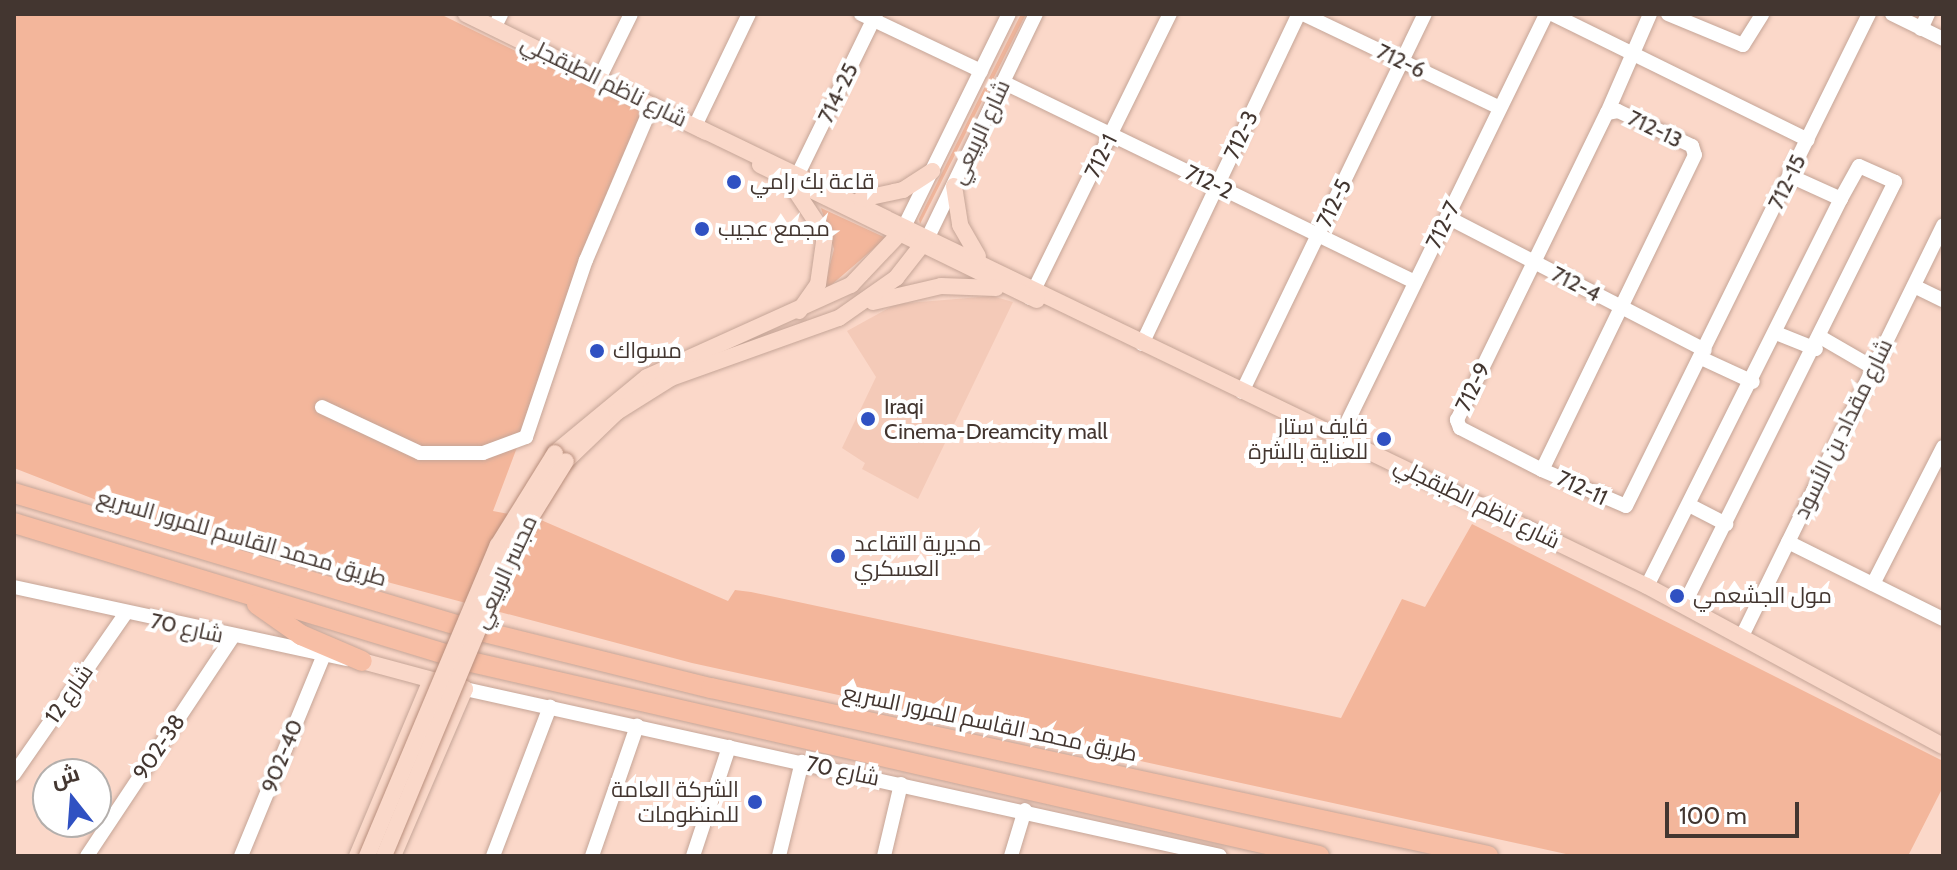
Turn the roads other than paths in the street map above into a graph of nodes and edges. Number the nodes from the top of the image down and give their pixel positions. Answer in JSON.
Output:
{"nodes":[{"id":1,"x":466,"y":14,"type":"edge"},
{"id":2,"x":631,"y":14,"type":"edge"},
{"id":3,"x":749,"y":14,"type":"edge"},
{"id":4,"x":1009,"y":14,"type":"edge"},
{"id":5,"x":1036,"y":14,"type":"edge"},
{"id":6,"x":1170,"y":14,"type":"edge"},
{"id":7,"x":1301,"y":14,"type":"edge"},
{"id":8,"x":1425,"y":14,"type":"edge"},
{"id":9,"x":1546,"y":14,"type":"edge"},
{"id":10,"x":1552,"y":14,"type":"edge"},
{"id":11,"x":1650,"y":14,"type":"edge"},
{"id":12,"x":1668,"y":14,"type":"edge"},
{"id":13,"x":1762,"y":14,"type":"edge"},
{"id":14,"x":1869,"y":14,"type":"edge"},
{"id":15,"x":1892,"y":14,"type":"edge"},
{"id":16,"x":1928,"y":14,"type":"edge"},
{"id":17,"x":870,"y":16,"type":"edge"},
{"id":18,"x":498,"y":21,"type":"edge"},
{"id":19,"x":1921,"y":29,"type":"junction"},
{"id":20,"x":1943,"y":39,"type":"edge"},
{"id":21,"x":1632,"y":53,"type":"junction"},
{"id":22,"x":1402,"y":62,"type":"junction"},
{"id":23,"x":981,"y":71,"type":"junction"},
{"id":24,"x":599,"y":79,"type":"junction"},
{"id":25,"x":1003,"y":82,"type":"junction"},
{"id":26,"x":652,"y":105,"type":"junction"},
{"id":27,"x":1500,"y":108,"type":"junction"},
{"id":28,"x":1607,"y":113,"type":"junction"},
{"id":29,"x":697,"y":127,"type":"junction"},
{"id":30,"x":1112,"y":135,"type":"junction"},
{"id":31,"x":1808,"y":140,"type":"junction"},
{"id":32,"x":932,"y":171,"type":"junction"},
{"id":33,"x":1790,"y":176,"type":"junction"},
{"id":34,"x":794,"y":177,"type":"junction"},
{"id":35,"x":954,"y":186,"type":"junction"},
{"id":36,"x":1217,"y":186,"type":"junction"},
{"id":37,"x":859,"y":199,"type":"junction"},
{"id":38,"x":1841,"y":199,"type":"junction"},
{"id":39,"x":1447,"y":217,"type":"junction"},
{"id":40,"x":1943,"y":225,"type":"edge"},
{"id":41,"x":902,"y":230,"type":"junction"},
{"id":42,"x":1318,"y":235,"type":"junction"},
{"id":43,"x":925,"y":242,"type":"junction"},
{"id":44,"x":1534,"y":262,"type":"junction"},
{"id":45,"x":988,"y":264,"type":"junction"},
{"id":46,"x":1415,"y":282,"type":"junction"},
{"id":47,"x":1914,"y":286,"type":"junction"},
{"id":48,"x":1002,"y":288,"type":"junction"},
{"id":49,"x":1032,"y":294,"type":"junction"},
{"id":50,"x":1943,"y":300,"type":"edge"},
{"id":51,"x":1622,"y":307,"type":"junction"},
{"id":52,"x":798,"y":312,"type":"junction"},
{"id":53,"x":839,"y":318,"type":"junction"},
{"id":54,"x":1776,"y":333,"type":"junction"},
{"id":55,"x":1819,"y":343,"type":"junction"},
{"id":56,"x":1142,"y":344,"type":"junction"},
{"id":57,"x":1703,"y":354,"type":"junction"},
{"id":58,"x":1872,"y":367,"type":"junction"},
{"id":59,"x":1753,"y":382,"type":"junction"},
{"id":60,"x":1242,"y":392,"type":"junction"},
{"id":61,"x":322,"y":407,"type":"dead end"},
{"id":62,"x":1340,"y":437,"type":"junction"},
{"id":63,"x":1943,"y":447,"type":"edge"},
{"id":64,"x":560,"y":457,"type":"junction"},
{"id":65,"x":1542,"y":470,"type":"junction"},
{"id":66,"x":14,"y":486,"type":"edge"},
{"id":67,"x":14,"y":493,"type":"edge"},
{"id":68,"x":1689,"y":505,"type":"junction"},
{"id":69,"x":14,"y":523,"type":"edge"},
{"id":70,"x":1726,"y":524,"type":"junction"},
{"id":71,"x":131,"y":532,"type":"junction"},
{"id":72,"x":1788,"y":542,"type":"junction"},
{"id":73,"x":1873,"y":584,"type":"junction"},
{"id":74,"x":1647,"y":586,"type":"junction"},
{"id":75,"x":15,"y":589,"type":"edge"},
{"id":76,"x":247,"y":597,"type":"junction"},
{"id":77,"x":1684,"y":605,"type":"junction"},
{"id":78,"x":125,"y":614,"type":"junction"},
{"id":79,"x":1943,"y":619,"type":"edge"},
{"id":80,"x":458,"y":625,"type":"dead end"},
{"id":81,"x":484,"y":632,"type":"dead end"},
{"id":82,"x":1743,"y":634,"type":"junction"},
{"id":83,"x":232,"y":638,"type":"junction"},
{"id":84,"x":445,"y":654,"type":"dead end"},
{"id":85,"x":323,"y":657,"type":"junction"},
{"id":86,"x":362,"y":661,"type":"junction"},
{"id":87,"x":471,"y":662,"type":"dead end"},
{"id":88,"x":462,"y":688,"type":"joint"},
{"id":89,"x":550,"y":707,"type":"junction"},
{"id":90,"x":1886,"y":710,"type":"junction"},
{"id":91,"x":637,"y":726,"type":"junction"},
{"id":92,"x":1943,"y":734,"type":"edge"},
{"id":93,"x":1943,"y":746,"type":"edge"},
{"id":94,"x":729,"y":747,"type":"junction"},
{"id":95,"x":802,"y":762,"type":"junction"},
{"id":96,"x":14,"y":774,"type":"edge"},
{"id":97,"x":901,"y":784,"type":"junction"},
{"id":98,"x":1025,"y":810,"type":"junction"},
{"id":99,"x":1168,"y":850,"type":"edge"},
{"id":100,"x":87,"y":856,"type":"edge"},
{"id":101,"x":241,"y":856,"type":"edge"},
{"id":102,"x":357,"y":856,"type":"edge"},
{"id":103,"x":367,"y":856,"type":"edge"},
{"id":104,"x":384,"y":856,"type":"edge"},
{"id":105,"x":393,"y":856,"type":"edge"},
{"id":106,"x":493,"y":856,"type":"edge"},
{"id":107,"x":592,"y":856,"type":"edge"},
{"id":108,"x":693,"y":856,"type":"edge"},
{"id":109,"x":779,"y":856,"type":"edge"},
{"id":110,"x":884,"y":856,"type":"edge"},
{"id":111,"x":1011,"y":856,"type":"edge"},
{"id":112,"x":1220,"y":856,"type":"edge"},
{"id":113,"x":1319,"y":856,"type":"edge"},
{"id":114,"x":1488,"y":856,"type":"edge"}],
"edges":[{"from":1,"to":18,"type":"main road","name":"شارع ناظم الطبقجلي"},
{"from":2,"to":24,"type":"street"},
{"from":3,"to":29,"type":"street"},
{"from":4,"to":23,"type":"street","name":"شارع الربيعي"},
{"from":5,"to":25,"type":"street","name":"شارع الربيعي"},
{"from":6,"to":30,"type":"street","name":"712-1"},
{"from":7,"to":22,"type":"street","name":"712-6"},
{"from":7,"to":36,"type":"street","name":"712-3"},
{"from":8,"to":22,"type":"street","name":"712-5"},
{"from":9,"to":27,"type":"street","name":"712-7"},
{"from":10,"to":21,"type":"street"},
{"from":11,"to":21,"type":"street"},
{"from":12,"to":13,"type":"street"},
{"from":14,"to":31,"type":"street","name":"712-15"},
{"from":15,"to":19,"type":"street"},
{"from":16,"to":19,"type":"street"},
{"from":17,"to":23,"type":"street"},
{"from":17,"to":34,"type":"street","name":"714-25"},
{"from":18,"to":24,"type":"main road","name":"شارع ناظم الطبقجلي"},
{"from":19,"to":20,"type":"street"},
{"from":21,"to":28,"type":"street"},
{"from":21,"to":31,"type":"street"},
{"from":22,"to":27,"type":"street","name":"712-6"},
{"from":22,"to":42,"type":"street","name":"712-5"},
{"from":23,"to":32,"type":"street","name":"شارع الربيعي"},
{"from":24,"to":26,"type":"main road","name":"شارع ناظم الطبقجلي"},
{"from":25,"to":30,"type":"street","name":"712-2"},
{"from":25,"to":35,"type":"street","name":"شارع الربيعي"},
{"from":26,"to":29,"type":"main road","name":"شارع ناظم الطبقجلي"},
{"from":26,"to":61,"type":"street"},
{"from":27,"to":39,"type":"street","name":"712-7"},
{"from":28,"to":44,"type":"street","name":"712-13"},
{"from":28,"to":51,"type":"street","name":"712-13"},
{"from":29,"to":34,"type":"main road","name":"شارع ناظم الطبقجلي"},
{"from":30,"to":36,"type":"street","name":"712-2"},
{"from":30,"to":49,"type":"street","name":"712-1"},
{"from":31,"to":33,"type":"street","name":"712-15"},
{"from":32,"to":37,"type":"main road"},
{"from":32,"to":41,"type":"street","name":"شارع الربيعي"},
{"from":33,"to":38,"type":"street"},
{"from":33,"to":57,"type":"street","name":"712-15"},
{"from":34,"to":37,"type":"main road","name":"شارع ناظم الطبقجلي"},
{"from":34,"to":41,"type":"main road","name":"شارع ناظم الطبقجلي"},
{"from":34,"to":52,"type":"main road"},
{"from":35,"to":43,"type":"street","name":"شارع الربيعي"},
{"from":35,"to":45,"type":"main road"},
{"from":36,"to":42,"type":"street","name":"712-2"},
{"from":36,"to":56,"type":"street","name":"712-3"},
{"from":37,"to":41,"type":"main road","name":"شارع ناظم الطبقجلي"},
{"from":38,"to":54,"type":"street"},
{"from":38,"to":55,"type":"street"},
{"from":39,"to":44,"type":"street","name":"712-4"},
{"from":39,"to":46,"type":"street","name":"712-7"},
{"from":40,"to":47,"type":"street","name":"شارع مقداد بن الأسود"},
{"from":41,"to":43,"type":"main road","name":"شارع ناظم الطبقجلي"},
{"from":41,"to":52,"type":"main road","name":"مجسر الربيعي"},
{"from":42,"to":46,"type":"street","name":"712-2"},
{"from":42,"to":60,"type":"street","name":"712-5"},
{"from":43,"to":45,"type":"main road","name":"شارع ناظم الطبقجلي"},
{"from":43,"to":48,"type":"main road","name":"شارع ناظم الطبقجلي"},
{"from":43,"to":53,"type":"main road","name":"مجسر الربيعي"},
{"from":44,"to":51,"type":"street","name":"712-4"},
{"from":44,"to":65,"type":"street","name":"712-9"},
{"from":45,"to":49,"type":"main road","name":"شارع ناظم الطبقجلي"},
{"from":46,"to":62,"type":"street","name":"712-7"},
{"from":47,"to":50,"type":"street"},
{"from":47,"to":58,"type":"street","name":"شارع مقداد بن الأسود"},
{"from":48,"to":49,"type":"main road","name":"شارع ناظم الطبقجلي"},
{"from":48,"to":53,"type":"main road"},
{"from":49,"to":56,"type":"main road","name":"شارع ناظم الطبقجلي"},
{"from":51,"to":57,"type":"street","name":"712-4"},
{"from":51,"to":65,"type":"street","name":"712-11"},
{"from":52,"to":64,"type":"main road","name":"مجسر الربيعي"},
{"from":53,"to":64,"type":"main road","name":"مجسر الربيعي"},
{"from":54,"to":55,"type":"street"},
{"from":54,"to":59,"type":"street"},
{"from":55,"to":58,"type":"street"},
{"from":55,"to":70,"type":"street"},
{"from":56,"to":60,"type":"main road","name":"شارع ناظم الطبقجلي"},
{"from":57,"to":59,"type":"street","name":"712-4"},
{"from":57,"to":65,"type":"street","name":"712-11"},
{"from":58,"to":72,"type":"street","name":"شارع مقداد بن الأسود"},
{"from":59,"to":68,"type":"street"},
{"from":60,"to":62,"type":"main road","name":"شارع ناظم الطبقجلي"},
{"from":62,"to":74,"type":"main road","name":"شارع ناظم الطبقجلي"},
{"from":63,"to":73,"type":"street"},
{"from":64,"to":103,"type":"main road","name":"مجسر الربيعي","bridge":true},
{"from":64,"to":104,"type":"main road","name":"مجسر الربيعي","bridge":true},
{"from":66,"to":71,"type":"highway"},
{"from":67,"to":71,"type":"highway","name":"طريق محمد القاسم للمرور السريع"},
{"from":68,"to":70,"type":"street"},
{"from":68,"to":74,"type":"street"},
{"from":69,"to":76,"type":"highway"},
{"from":70,"to":77,"type":"street"},
{"from":71,"to":80,"type":"highway","name":"طريق محمد القاسم للمرور السريع"},
{"from":72,"to":73,"type":"street"},
{"from":72,"to":82,"type":"street","name":"شارع مقداد بن الأسود"},
{"from":73,"to":79,"type":"street"},
{"from":74,"to":77,"type":"main road","name":"شارع ناظم الطبقجلي"},
{"from":75,"to":78,"type":"street","name":"شارع 70"},
{"from":76,"to":84,"type":"highway"},
{"from":76,"to":86,"type":"highway"},
{"from":77,"to":82,"type":"main road","name":"شارع ناظم الطبقجلي"},
{"from":78,"to":83,"type":"street","name":"شارع 70"},
{"from":78,"to":96,"type":"street","name":"شارع 12"},
{"from":81,"to":114,"type":"highway","name":"طريق محمد القاسم للمرور السريع"},
{"from":82,"to":90,"type":"main road","name":"شارع ناظم الطبقجلي"},
{"from":83,"to":85,"type":"street","name":"شارع 70"},
{"from":83,"to":100,"type":"street","name":"902-38"},
{"from":85,"to":86,"type":"street","name":"شارع 70"},
{"from":85,"to":101,"type":"street","name":"902-40"},
{"from":86,"to":102,"type":"main road"},
{"from":87,"to":113,"type":"highway"},
{"from":88,"to":89,"type":"street","name":"شارع 70"},
{"from":88,"to":105,"type":"main road"},
{"from":89,"to":91,"type":"street","name":"شارع 70"},
{"from":89,"to":106,"type":"street"},
{"from":90,"to":92,"type":"main road","name":"شارع ناظم الطبقجلي"},
{"from":90,"to":93,"type":"main road","name":"شارع ناظم الطبقجلي"},
{"from":91,"to":94,"type":"street","name":"شارع 70"},
{"from":91,"to":107,"type":"street"},
{"from":94,"to":95,"type":"street","name":"شارع 70"},
{"from":94,"to":108,"type":"street"},
{"from":95,"to":97,"type":"street","name":"شارع 70"},
{"from":95,"to":109,"type":"street"},
{"from":97,"to":98,"type":"street","name":"شارع 70"},
{"from":97,"to":110,"type":"street"},
{"from":98,"to":99,"type":"street","name":"شارع 70"},
{"from":98,"to":111,"type":"street"},
{"from":99,"to":112,"type":"street","name":"شارع 70"}]}
